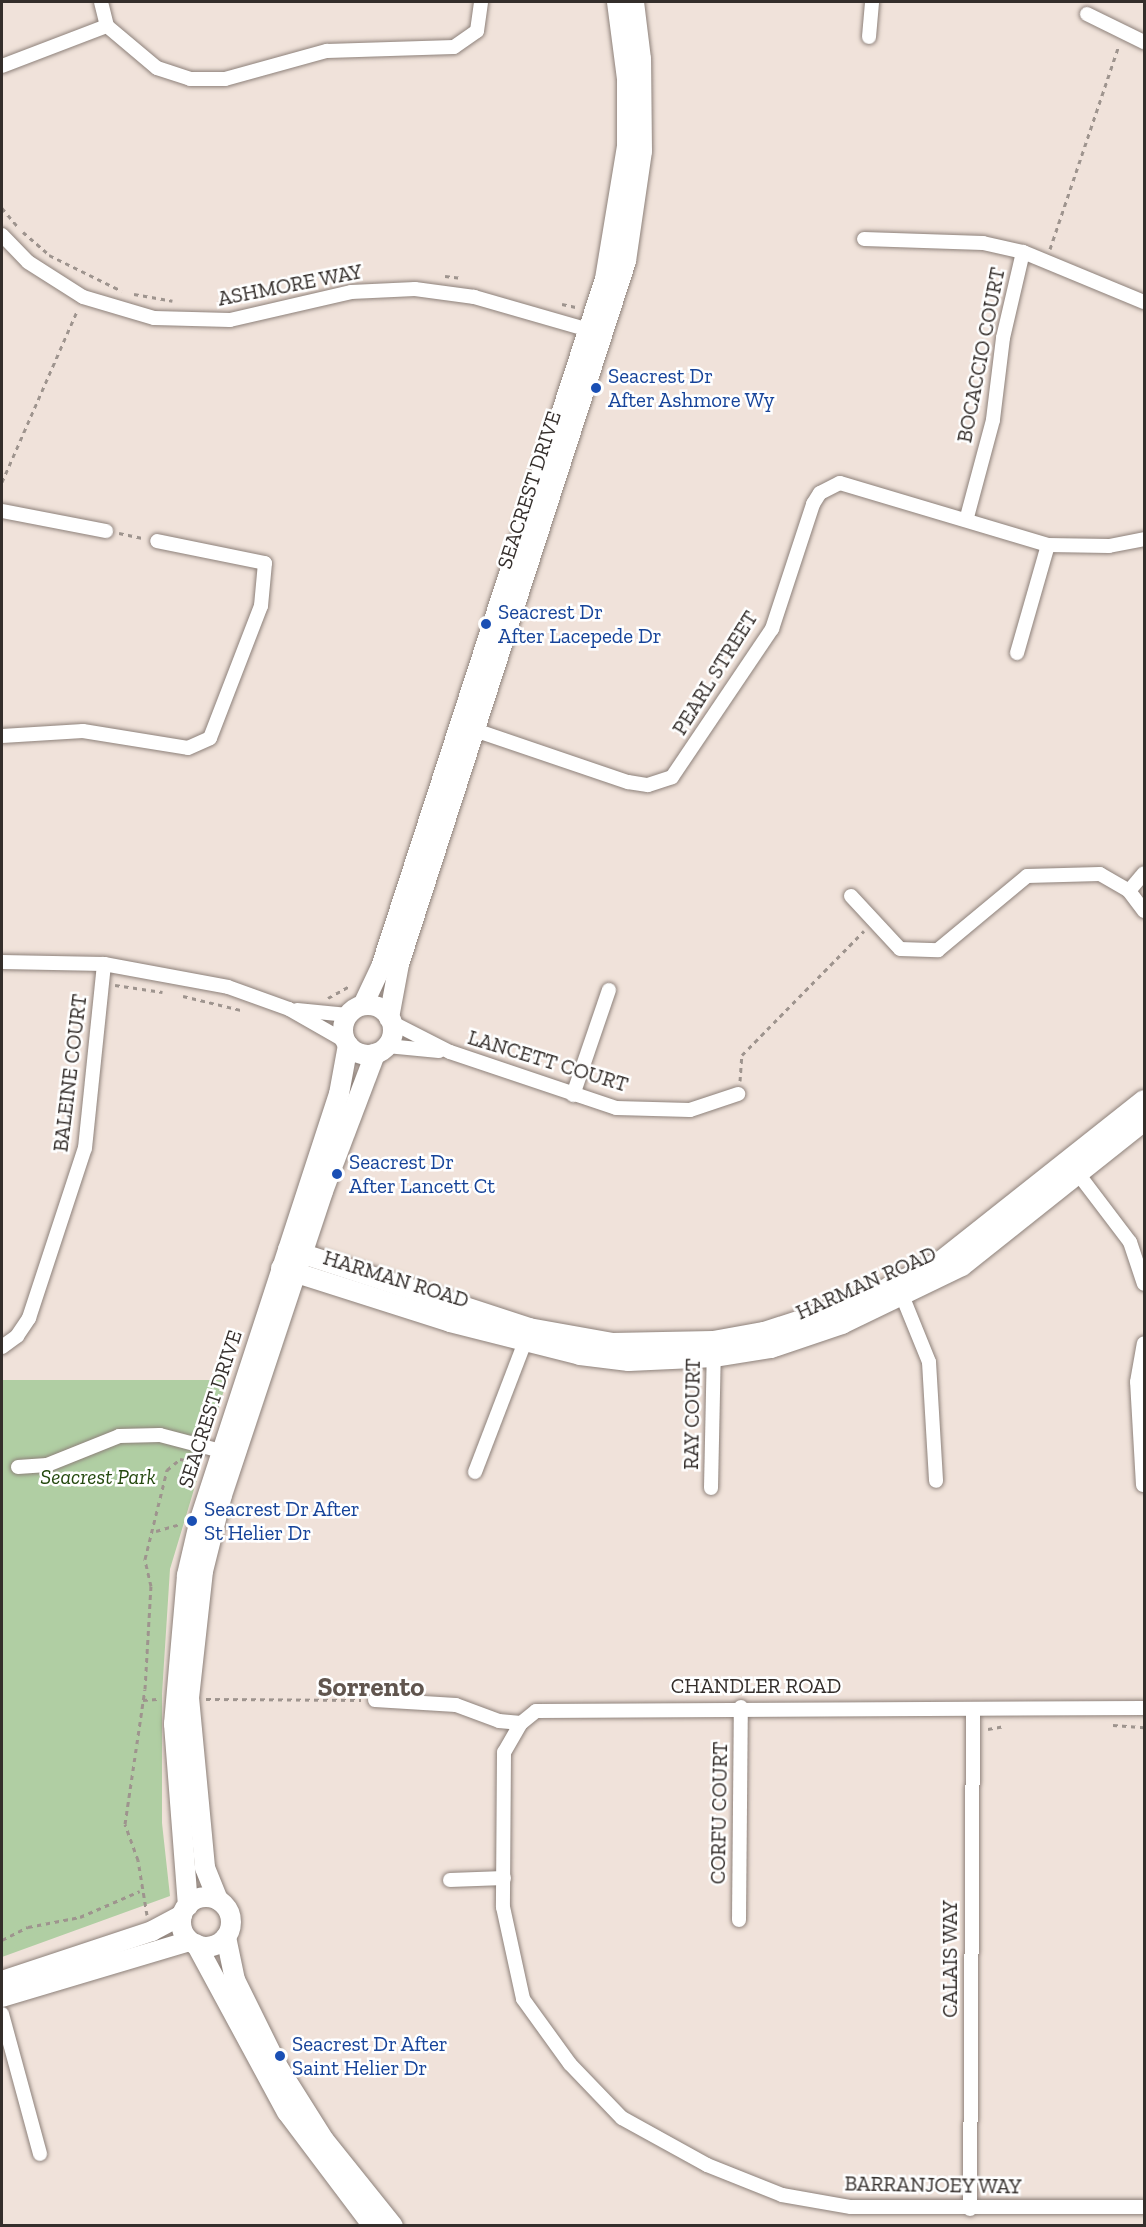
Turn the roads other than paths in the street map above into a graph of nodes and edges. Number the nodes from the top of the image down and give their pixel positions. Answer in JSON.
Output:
{"nodes":[{"id":1,"x":101,"y":2,"type":"edge"},
{"id":2,"x":482,"y":2,"type":"edge"},
{"id":3,"x":617,"y":2,"type":"edge"},
{"id":4,"x":634,"y":2,"type":"edge"},
{"id":5,"x":872,"y":2,"type":"edge"},
{"id":6,"x":1087,"y":14,"type":"dead end"},
{"id":7,"x":107,"y":26,"type":"junction"},
{"id":8,"x":869,"y":37,"type":"dead end"},
{"id":9,"x":1144,"y":42,"type":"edge"},
{"id":10,"x":2,"y":66,"type":"edge"},
{"id":11,"x":2,"y":236,"type":"edge"},
{"id":12,"x":864,"y":239,"type":"dead end"},
{"id":13,"x":1023,"y":252,"type":"junction"},
{"id":14,"x":1144,"y":302,"type":"edge"},
{"id":15,"x":598,"y":332,"type":"junction"},
{"id":16,"x":2,"y":510,"type":"edge"},
{"id":17,"x":967,"y":517,"type":"junction"},
{"id":18,"x":106,"y":531,"type":"road end"},
{"id":19,"x":1144,"y":539,"type":"edge"},
{"id":20,"x":157,"y":541,"type":"road end"},
{"id":21,"x":1047,"y":545,"type":"junction"},
{"id":22,"x":1017,"y":653,"type":"dead end"},
{"id":23,"x":469,"y":728,"type":"junction"},
{"id":24,"x":2,"y":736,"type":"edge"},
{"id":25,"x":1144,"y":873,"type":"edge"},
{"id":26,"x":1129,"y":891,"type":"junction"},
{"id":27,"x":851,"y":896,"type":"dead end"},
{"id":28,"x":1144,"y":911,"type":"edge"},
{"id":29,"x":2,"y":962,"type":"edge"},
{"id":30,"x":104,"y":964,"type":"junction"},
{"id":31,"x":609,"y":990,"type":"dead end"},
{"id":32,"x":289,"y":1009,"type":"junction"},
{"id":33,"x":355,"y":1010,"type":"junction"},
{"id":34,"x":390,"y":1020,"type":"junction"},
{"id":35,"x":347,"y":1043,"type":"junction"},
{"id":36,"x":381,"y":1050,"type":"junction"},
{"id":37,"x":450,"y":1052,"type":"junction"},
{"id":38,"x":738,"y":1094,"type":"road end"},
{"id":39,"x":573,"y":1095,"type":"junction"},
{"id":40,"x":1144,"y":1100,"type":"edge"},
{"id":41,"x":1144,"y":1121,"type":"edge"},
{"id":42,"x":1071,"y":1165,"type":"junction"},
{"id":43,"x":295,"y":1252,"type":"junction"},
{"id":44,"x":289,"y":1271,"type":"junction"},
{"id":45,"x":1144,"y":1284,"type":"edge"},
{"id":46,"x":900,"y":1290,"type":"junction"},
{"id":47,"x":528,"y":1335,"type":"junction"},
{"id":48,"x":1144,"y":1344,"type":"edge"},
{"id":49,"x":2,"y":1347,"type":"edge"},
{"id":50,"x":714,"y":1349,"type":"junction"},
{"id":51,"x":221,"y":1451,"type":"junction"},
{"id":52,"x":18,"y":1467,"type":"dead end"},
{"id":53,"x":475,"y":1473,"type":"dead end"},
{"id":54,"x":936,"y":1481,"type":"dead end"},
{"id":55,"x":1143,"y":1485,"type":"edge"},
{"id":56,"x":711,"y":1488,"type":"dead end"},
{"id":57,"x":375,"y":1700,"type":"road end"},
{"id":58,"x":741,"y":1707,"type":"junction"},
{"id":59,"x":973,"y":1708,"type":"junction"},
{"id":60,"x":1144,"y":1708,"type":"edge"},
{"id":61,"x":521,"y":1723,"type":"junction"},
{"id":62,"x":504,"y":1878,"type":"junction"},
{"id":63,"x":450,"y":1880,"type":"dead end"},
{"id":64,"x":218,"y":1900,"type":"junction"},
{"id":65,"x":185,"y":1911,"type":"junction"},
{"id":66,"x":739,"y":1920,"type":"dead end"},
{"id":67,"x":226,"y":1937,"type":"junction"},
{"id":68,"x":193,"y":1943,"type":"junction"},
{"id":69,"x":2,"y":1981,"type":"edge"},
{"id":70,"x":2,"y":1997,"type":"edge"},
{"id":71,"x":2,"y":2014,"type":"edge"},
{"id":72,"x":40,"y":2154,"type":"dead end"},
{"id":73,"x":1144,"y":2207,"type":"edge"},
{"id":74,"x":970,"y":2209,"type":"junction"},
{"id":75,"x":373,"y":2226,"type":"edge"},
{"id":76,"x":393,"y":2226,"type":"edge"}],
"edges":[{"from":1,"to":7,"type":"street"},
{"from":2,"to":7,"type":"street"},
{"from":3,"to":15,"type":"main road","name":"SEACREST DRIVE"},
{"from":4,"to":15,"type":"main road","name":"SEACREST DRIVE"},
{"from":5,"to":8,"type":"street"},
{"from":6,"to":9,"type":"street"},
{"from":7,"to":10,"type":"street"},
{"from":11,"to":15,"type":"street","name":"ASHMORE WAY"},
{"from":12,"to":13,"type":"street","name":"BOCACCIO COURT"},
{"from":13,"to":14,"type":"street"},
{"from":13,"to":17,"type":"street","name":"BOCACCIO COURT"},
{"from":15,"to":23,"type":"main road","name":"SEACREST DRIVE"},
{"from":16,"to":18,"type":"street"},
{"from":17,"to":21,"type":"street","name":"PEARL STREET"},
{"from":17,"to":23,"type":"street","name":"PEARL STREET"},
{"from":19,"to":21,"type":"street","name":"PEARL STREET"},
{"from":20,"to":24,"type":"street"},
{"from":21,"to":22,"type":"street"},
{"from":23,"to":33,"type":"main road","name":"SEACREST DRIVE"},
{"from":23,"to":34,"type":"main road","name":"SEACREST DRIVE"},
{"from":25,"to":26,"type":"street"},
{"from":26,"to":27,"type":"street"},
{"from":26,"to":28,"type":"street"},
{"from":29,"to":30,"type":"street"},
{"from":30,"to":32,"type":"street"},
{"from":30,"to":49,"type":"street","name":"BALEINE COURT"},
{"from":31,"to":39,"type":"street"},
{"from":32,"to":33,"type":"street"},
{"from":32,"to":35,"type":"street"},
{"from":33,"to":34,"type":"main road"},
{"from":33,"to":35,"type":"main road","name":"SEACREST DRIVE"},
{"from":34,"to":36,"type":"main road","name":"SEACREST DRIVE"},
{"from":34,"to":37,"type":"street","name":"LANCETT COURT"},
{"from":35,"to":36,"type":"main road"},
{"from":35,"to":43,"type":"main road","name":"SEACREST DRIVE"},
{"from":36,"to":37,"type":"street","name":"LANCETT COURT"},
{"from":36,"to":43,"type":"main road","name":"SEACREST DRIVE"},
{"from":37,"to":39,"type":"street","name":"LANCETT COURT"},
{"from":38,"to":39,"type":"street","name":"LANCETT COURT"},
{"from":40,"to":42,"type":"main road","name":"HARMAN ROAD"},
{"from":41,"to":42,"type":"main road","name":"HARMAN ROAD"},
{"from":42,"to":45,"type":"street"},
{"from":42,"to":46,"type":"main road","name":"HARMAN ROAD"},
{"from":43,"to":44,"type":"main road","name":"SEACREST DRIVE"},
{"from":43,"to":47,"type":"main road","name":"HARMAN ROAD"},
{"from":44,"to":47,"type":"main road","name":"HARMAN ROAD"},
{"from":44,"to":51,"type":"main road","name":"SEACREST DRIVE"},
{"from":44,"to":64,"type":"main road","name":"SEACREST DRIVE"},
{"from":46,"to":50,"type":"main road","name":"HARMAN ROAD"},
{"from":46,"to":54,"type":"street"},
{"from":47,"to":50,"type":"main road","name":"HARMAN ROAD"},
{"from":47,"to":53,"type":"street"},
{"from":48,"to":55,"type":"street"},
{"from":50,"to":56,"type":"street","name":"RAY COURT"},
{"from":51,"to":52,"type":"street"},
{"from":51,"to":65,"type":"main road","name":"SEACREST DRIVE"},
{"from":57,"to":61,"type":"street"},
{"from":58,"to":59,"type":"street","name":"CHANDLER ROAD"},
{"from":58,"to":61,"type":"street","name":"CHANDLER ROAD"},
{"from":58,"to":66,"type":"street","name":"CORFU COURT"},
{"from":59,"to":60,"type":"street","name":"CHANDLER ROAD"},
{"from":59,"to":74,"type":"street","name":"CALAIS WAY"},
{"from":61,"to":62,"type":"street","name":"BARRANJOEY WAY"},
{"from":62,"to":63,"type":"street"},
{"from":62,"to":74,"type":"street","name":"BARRANJOEY WAY"},
{"from":64,"to":65,"type":"main road"},
{"from":64,"to":67,"type":"main road"},
{"from":65,"to":68,"type":"main road"},
{"from":65,"to":69,"type":"main road"},
{"from":67,"to":68,"type":"main road"},
{"from":67,"to":76,"type":"main road"},
{"from":68,"to":70,"type":"main road"},
{"from":68,"to":75,"type":"main road"},
{"from":71,"to":72,"type":"street"},
{"from":73,"to":74,"type":"street","name":"BARRANJOEY WAY"}]}
